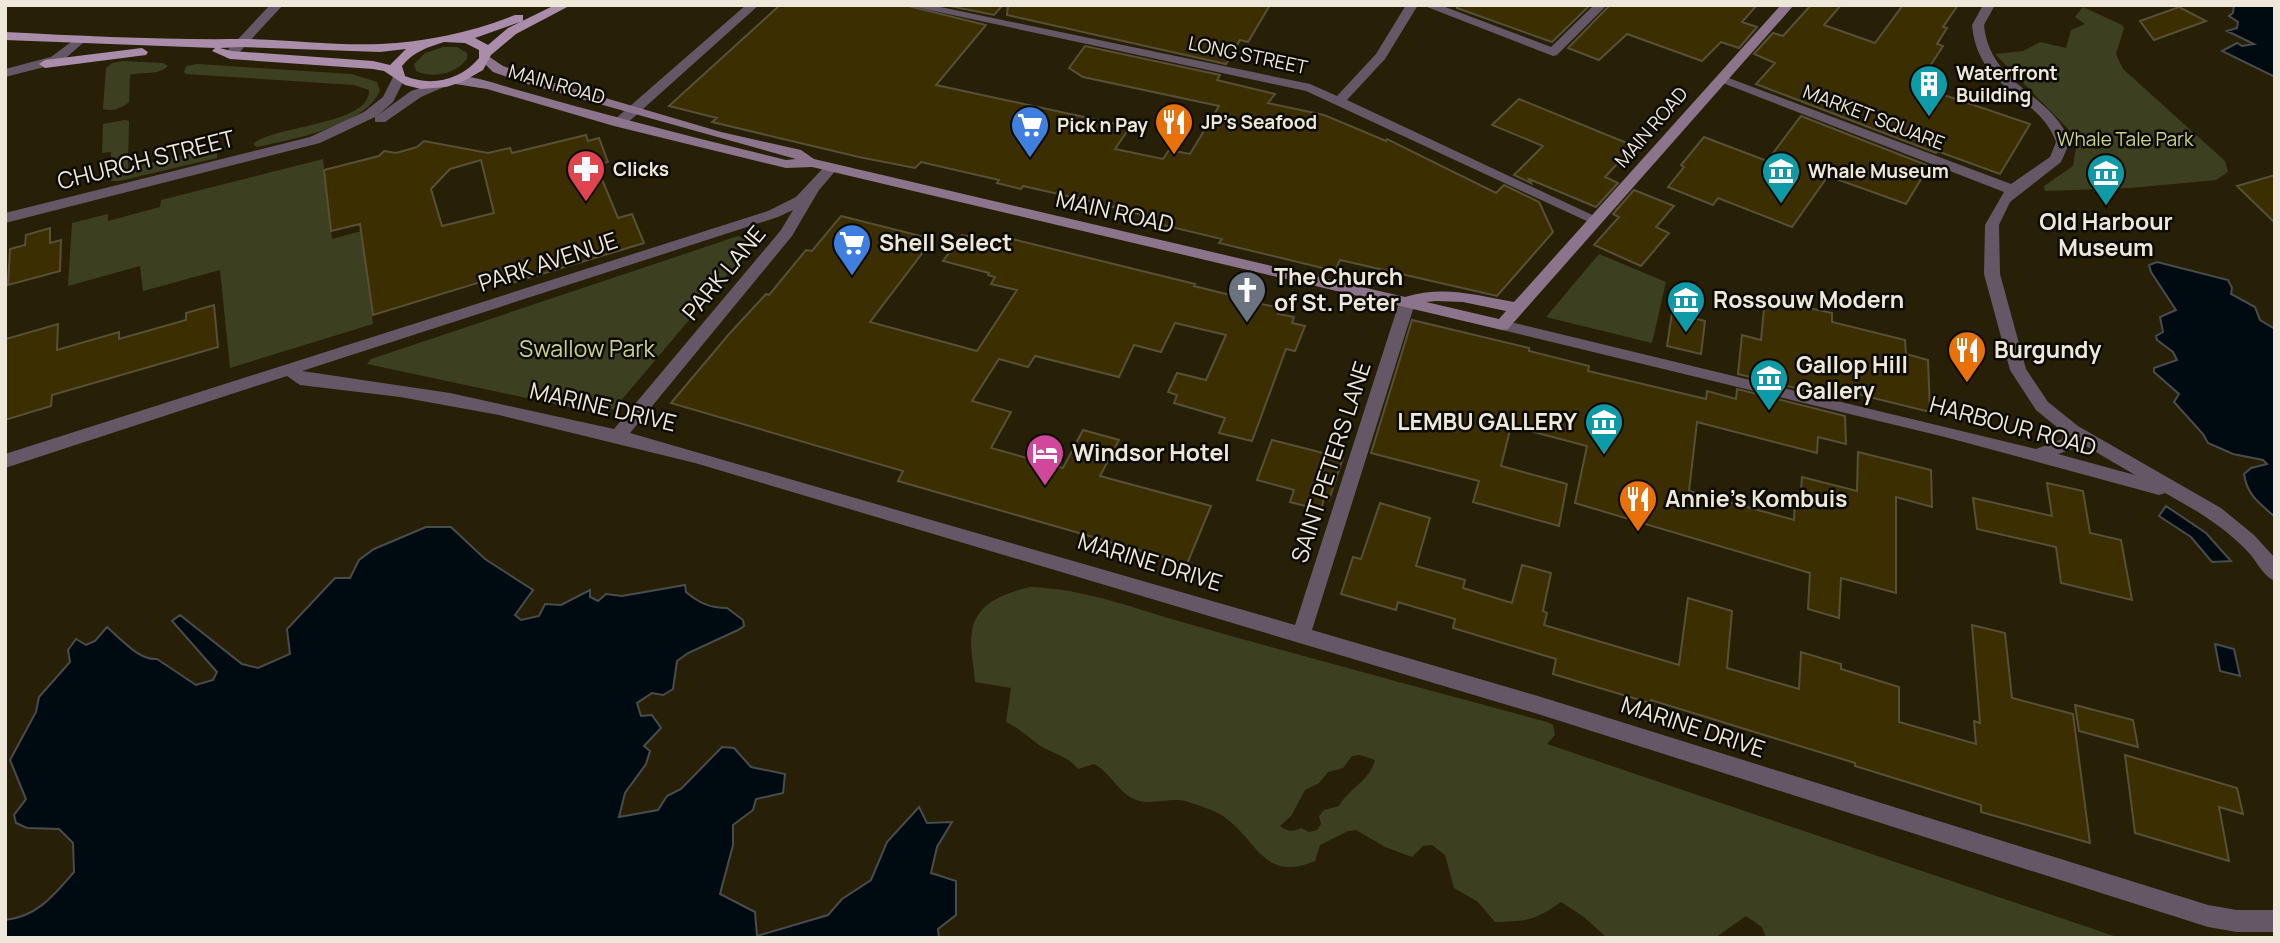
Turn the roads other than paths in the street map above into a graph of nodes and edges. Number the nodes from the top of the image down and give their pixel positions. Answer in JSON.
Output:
{"nodes":[{"id":1,"x":277,"y":5,"type":"edge"},
{"id":2,"x":544,"y":5,"type":"edge"},
{"id":3,"x":565,"y":5,"type":"edge"},
{"id":4,"x":752,"y":5,"type":"edge"},
{"id":5,"x":912,"y":5,"type":"edge"},
{"id":6,"x":1412,"y":5,"type":"edge"},
{"id":7,"x":1428,"y":5,"type":"edge"},
{"id":8,"x":1601,"y":5,"type":"edge"},
{"id":9,"x":1788,"y":5,"type":"edge"},
{"id":10,"x":1989,"y":5,"type":"edge"},
{"id":11,"x":5,"y":36,"type":"edge"},
{"id":12,"x":459,"y":38,"type":"junction"},
{"id":13,"x":79,"y":40,"type":"junction"},
{"id":14,"x":429,"y":42,"type":"junction"},
{"id":15,"x":241,"y":43,"type":"junction"},
{"id":16,"x":201,"y":45,"type":"junction"},
{"id":17,"x":230,"y":55,"type":"junction"},
{"id":18,"x":486,"y":55,"type":"junction"},
{"id":19,"x":45,"y":64,"type":"junction"},
{"id":20,"x":5,"y":72,"type":"edge"},
{"id":21,"x":397,"y":76,"type":"junction"},
{"id":22,"x":1721,"y":80,"type":"junction"},
{"id":23,"x":450,"y":81,"type":"junction"},
{"id":24,"x":1339,"y":101,"type":"junction"},
{"id":25,"x":633,"y":111,"type":"junction"},
{"id":26,"x":619,"y":123,"type":"junction"},
{"id":27,"x":298,"y":146,"type":"junction"},
{"id":28,"x":812,"y":163,"type":"junction"},
{"id":29,"x":831,"y":168,"type":"junction"},
{"id":30,"x":813,"y":188,"type":"junction"},
{"id":31,"x":2013,"y":190,"type":"junction"},
{"id":32,"x":5,"y":218,"type":"edge"},
{"id":33,"x":1595,"y":220,"type":"junction"},
{"id":34,"x":1407,"y":303,"type":"junction"},
{"id":35,"x":1517,"y":308,"type":"junction"},
{"id":36,"x":1502,"y":324,"type":"junction"},
{"id":37,"x":290,"y":369,"type":"junction"},
{"id":38,"x":2072,"y":430,"type":"junction"},
{"id":39,"x":618,"y":436,"type":"junction"},
{"id":40,"x":2036,"y":455,"type":"junction"},
{"id":41,"x":5,"y":461,"type":"edge"},
{"id":42,"x":2185,"y":496,"type":"junction"},
{"id":43,"x":2275,"y":573,"type":"edge"},
{"id":44,"x":1301,"y":635,"type":"junction"},
{"id":45,"x":2275,"y":921,"type":"edge"}],
"edges":[{"from":1,"to":15,"type":"street"},
{"from":2,"to":12,"type":"main road"},
{"from":3,"to":18,"type":"main road"},
{"from":4,"to":25,"type":"street"},
{"from":5,"to":24,"type":"street","name":"LONG STREET"},
{"from":6,"to":24,"type":"street"},
{"from":7,"to":8,"type":"street"},
{"from":9,"to":22,"type":"main road","name":"MAIN ROAD"},
{"from":10,"to":31,"type":"street"},
{"from":11,"to":13,"type":"main road","name":"MAIN ROAD"},
{"from":12,"to":14,"type":"main road","name":"MAIN ROAD"},
{"from":12,"to":18,"type":"main road","name":"MAIN ROAD"},
{"from":13,"to":16,"type":"main road","name":"MAIN ROAD"},
{"from":13,"to":19,"type":"street"},
{"from":14,"to":15,"type":"main road","name":"MAIN ROAD"},
{"from":14,"to":21,"type":"main road","name":"MAIN ROAD"},
{"from":15,"to":16,"type":"main road","name":"MAIN ROAD"},
{"from":15,"to":17,"type":"street"},
{"from":16,"to":17,"type":"main road","name":"MAIN ROAD"},
{"from":17,"to":19,"type":"main road"},
{"from":17,"to":21,"type":"main road","name":"MAIN ROAD"},
{"from":18,"to":23,"type":"main road","name":"MAIN ROAD"},
{"from":18,"to":25,"type":"main road","name":"MAIN ROAD"},
{"from":19,"to":20,"type":"street"},
{"from":21,"to":23,"type":"main road","name":"MAIN ROAD"},
{"from":21,"to":27,"type":"street","name":"CHURCH STREET"},
{"from":22,"to":31,"type":"street","name":"MARKET SQUARE"},
{"from":22,"to":33,"type":"main road","name":"MAIN ROAD"},
{"from":23,"to":26,"type":"main road","name":"MAIN ROAD"},
{"from":23,"to":27,"type":"street","name":"CHURCH STREET"},
{"from":24,"to":33,"type":"street","name":"LONG STREET"},
{"from":25,"to":26,"type":"street"},
{"from":25,"to":28,"type":"main road","name":"MAIN ROAD"},
{"from":26,"to":28,"type":"main road","name":"MAIN ROAD"},
{"from":27,"to":32,"type":"street","name":"CHURCH STREET"},
{"from":28,"to":29,"type":"main road","name":"MAIN ROAD"},
{"from":29,"to":30,"type":"street","name":"PARK LANE"},
{"from":29,"to":34,"type":"main road","name":"MAIN ROAD"},
{"from":30,"to":37,"type":"street","name":"PARK AVENUE"},
{"from":30,"to":39,"type":"street","name":"PARK LANE"},
{"from":31,"to":38,"type":"street"},
{"from":33,"to":35,"type":"main road","name":"MAIN ROAD"},
{"from":34,"to":35,"type":"main road","name":"MAIN ROAD"},
{"from":34,"to":36,"type":"main road","name":"MAIN ROAD"},
{"from":34,"to":44,"type":"street","name":"SAINT PETERS LANE"},
{"from":35,"to":36,"type":"main road","name":"MAIN ROAD"},
{"from":36,"to":40,"type":"street","name":"HARBOUR ROAD"},
{"from":37,"to":39,"type":"street","name":"MARINE DRIVE"},
{"from":37,"to":41,"type":"street"},
{"from":38,"to":40,"type":"street"},
{"from":38,"to":42,"type":"street"},
{"from":39,"to":44,"type":"street","name":"MARINE DRIVE"},
{"from":40,"to":42,"type":"street","name":"HARBOUR ROAD"},
{"from":42,"to":43,"type":"street"},
{"from":44,"to":45,"type":"street","name":"MARINE DRIVE"}]}
